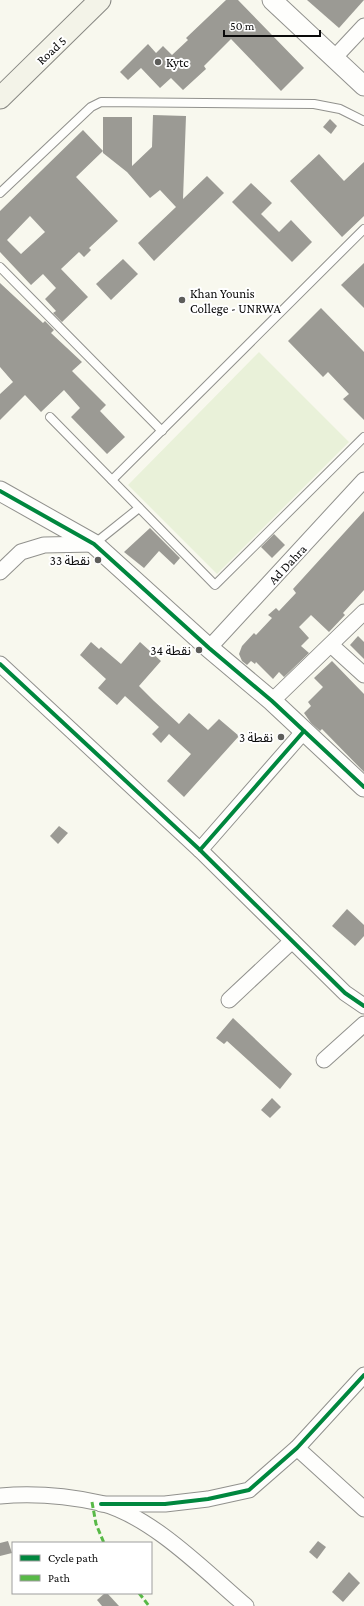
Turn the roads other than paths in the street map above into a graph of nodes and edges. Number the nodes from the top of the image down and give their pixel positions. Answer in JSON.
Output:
{"nodes":[{"id":1,"x":100,"y":0,"type":"edge"},
{"id":2,"x":272,"y":0,"type":"edge"},
{"id":3,"x":364,"y":26,"type":"edge"},
{"id":4,"x":335,"y":57,"type":"junction"},
{"id":5,"x":364,"y":86,"type":"edge"},
{"id":6,"x":0,"y":98,"type":"edge"},
{"id":7,"x":364,"y":121,"type":"edge"},
{"id":8,"x":0,"y":192,"type":"edge"},
{"id":9,"x":364,"y":230,"type":"edge"},
{"id":10,"x":0,"y":266,"type":"edge"},
{"id":11,"x":50,"y":417,"type":"dead end"},
{"id":12,"x":162,"y":431,"type":"junction"},
{"id":13,"x":364,"y":436,"type":"edge"},
{"id":14,"x":112,"y":480,"type":"junction"},
{"id":15,"x":364,"y":480,"type":"edge"},
{"id":16,"x":0,"y":491,"type":"edge"},
{"id":17,"x":139,"y":508,"type":"junction"},
{"id":18,"x":94,"y":544,"type":"junction"},
{"id":19,"x":0,"y":572,"type":"edge"},
{"id":20,"x":364,"y":612,"type":"edge"},
{"id":21,"x":331,"y":645,"type":"junction"},
{"id":22,"x":209,"y":648,"type":"junction"},
{"id":23,"x":0,"y":664,"type":"edge"},
{"id":24,"x":364,"y":675,"type":"edge"},
{"id":25,"x":272,"y":701,"type":"junction"},
{"id":26,"x":304,"y":731,"type":"junction"},
{"id":27,"x":364,"y":787,"type":"edge"},
{"id":28,"x":200,"y":850,"type":"junction"},
{"id":29,"x":292,"y":941,"type":"junction"},
{"id":30,"x":229,"y":1000,"type":"dead end"},
{"id":31,"x":364,"y":1006,"type":"edge"},
{"id":32,"x":364,"y":1024,"type":"edge"},
{"id":33,"x":324,"y":1060,"type":"dead end"},
{"id":34,"x":364,"y":1374,"type":"edge"},
{"id":35,"x":297,"y":1448,"type":"junction"},
{"id":36,"x":0,"y":1496,"type":"edge"},
{"id":37,"x":101,"y":1504,"type":"junction"},
{"id":38,"x":364,"y":1509,"type":"edge"},
{"id":39,"x":246,"y":1606,"type":"edge"}],
"edges":[{"from":1,"to":6,"type":"main road","name":"Road 5"},
{"from":2,"to":4,"type":"street"},
{"from":3,"to":4,"type":"street"},
{"from":4,"to":5,"type":"street"},
{"from":7,"to":8,"type":"lane"},
{"from":9,"to":12,"type":"lane"},
{"from":10,"to":12,"type":"lane"},
{"from":11,"to":14,"type":"lane"},
{"from":12,"to":14,"type":"lane"},
{"from":13,"to":17,"type":"lane"},
{"from":14,"to":17,"type":"lane"},
{"from":15,"to":22,"type":"street","name":"Ad Dahra"},
{"from":16,"to":18,"type":"street"},
{"from":17,"to":18,"type":"lane"},
{"from":18,"to":19,"type":"street"},
{"from":18,"to":22,"type":"street"},
{"from":20,"to":21,"type":"street"},
{"from":21,"to":24,"type":"street"},
{"from":21,"to":25,"type":"street"},
{"from":22,"to":25,"type":"street"},
{"from":23,"to":28,"type":"street"},
{"from":25,"to":26,"type":"street"},
{"from":26,"to":27,"type":"street"},
{"from":26,"to":28,"type":"street"},
{"from":28,"to":29,"type":"street"},
{"from":29,"to":30,"type":"street"},
{"from":29,"to":31,"type":"street"},
{"from":32,"to":33,"type":"street"},
{"from":34,"to":35,"type":"street"},
{"from":35,"to":37,"type":"street"},
{"from":35,"to":38,"type":"street"},
{"from":36,"to":37,"type":"street"},
{"from":37,"to":39,"type":"street"}]}
